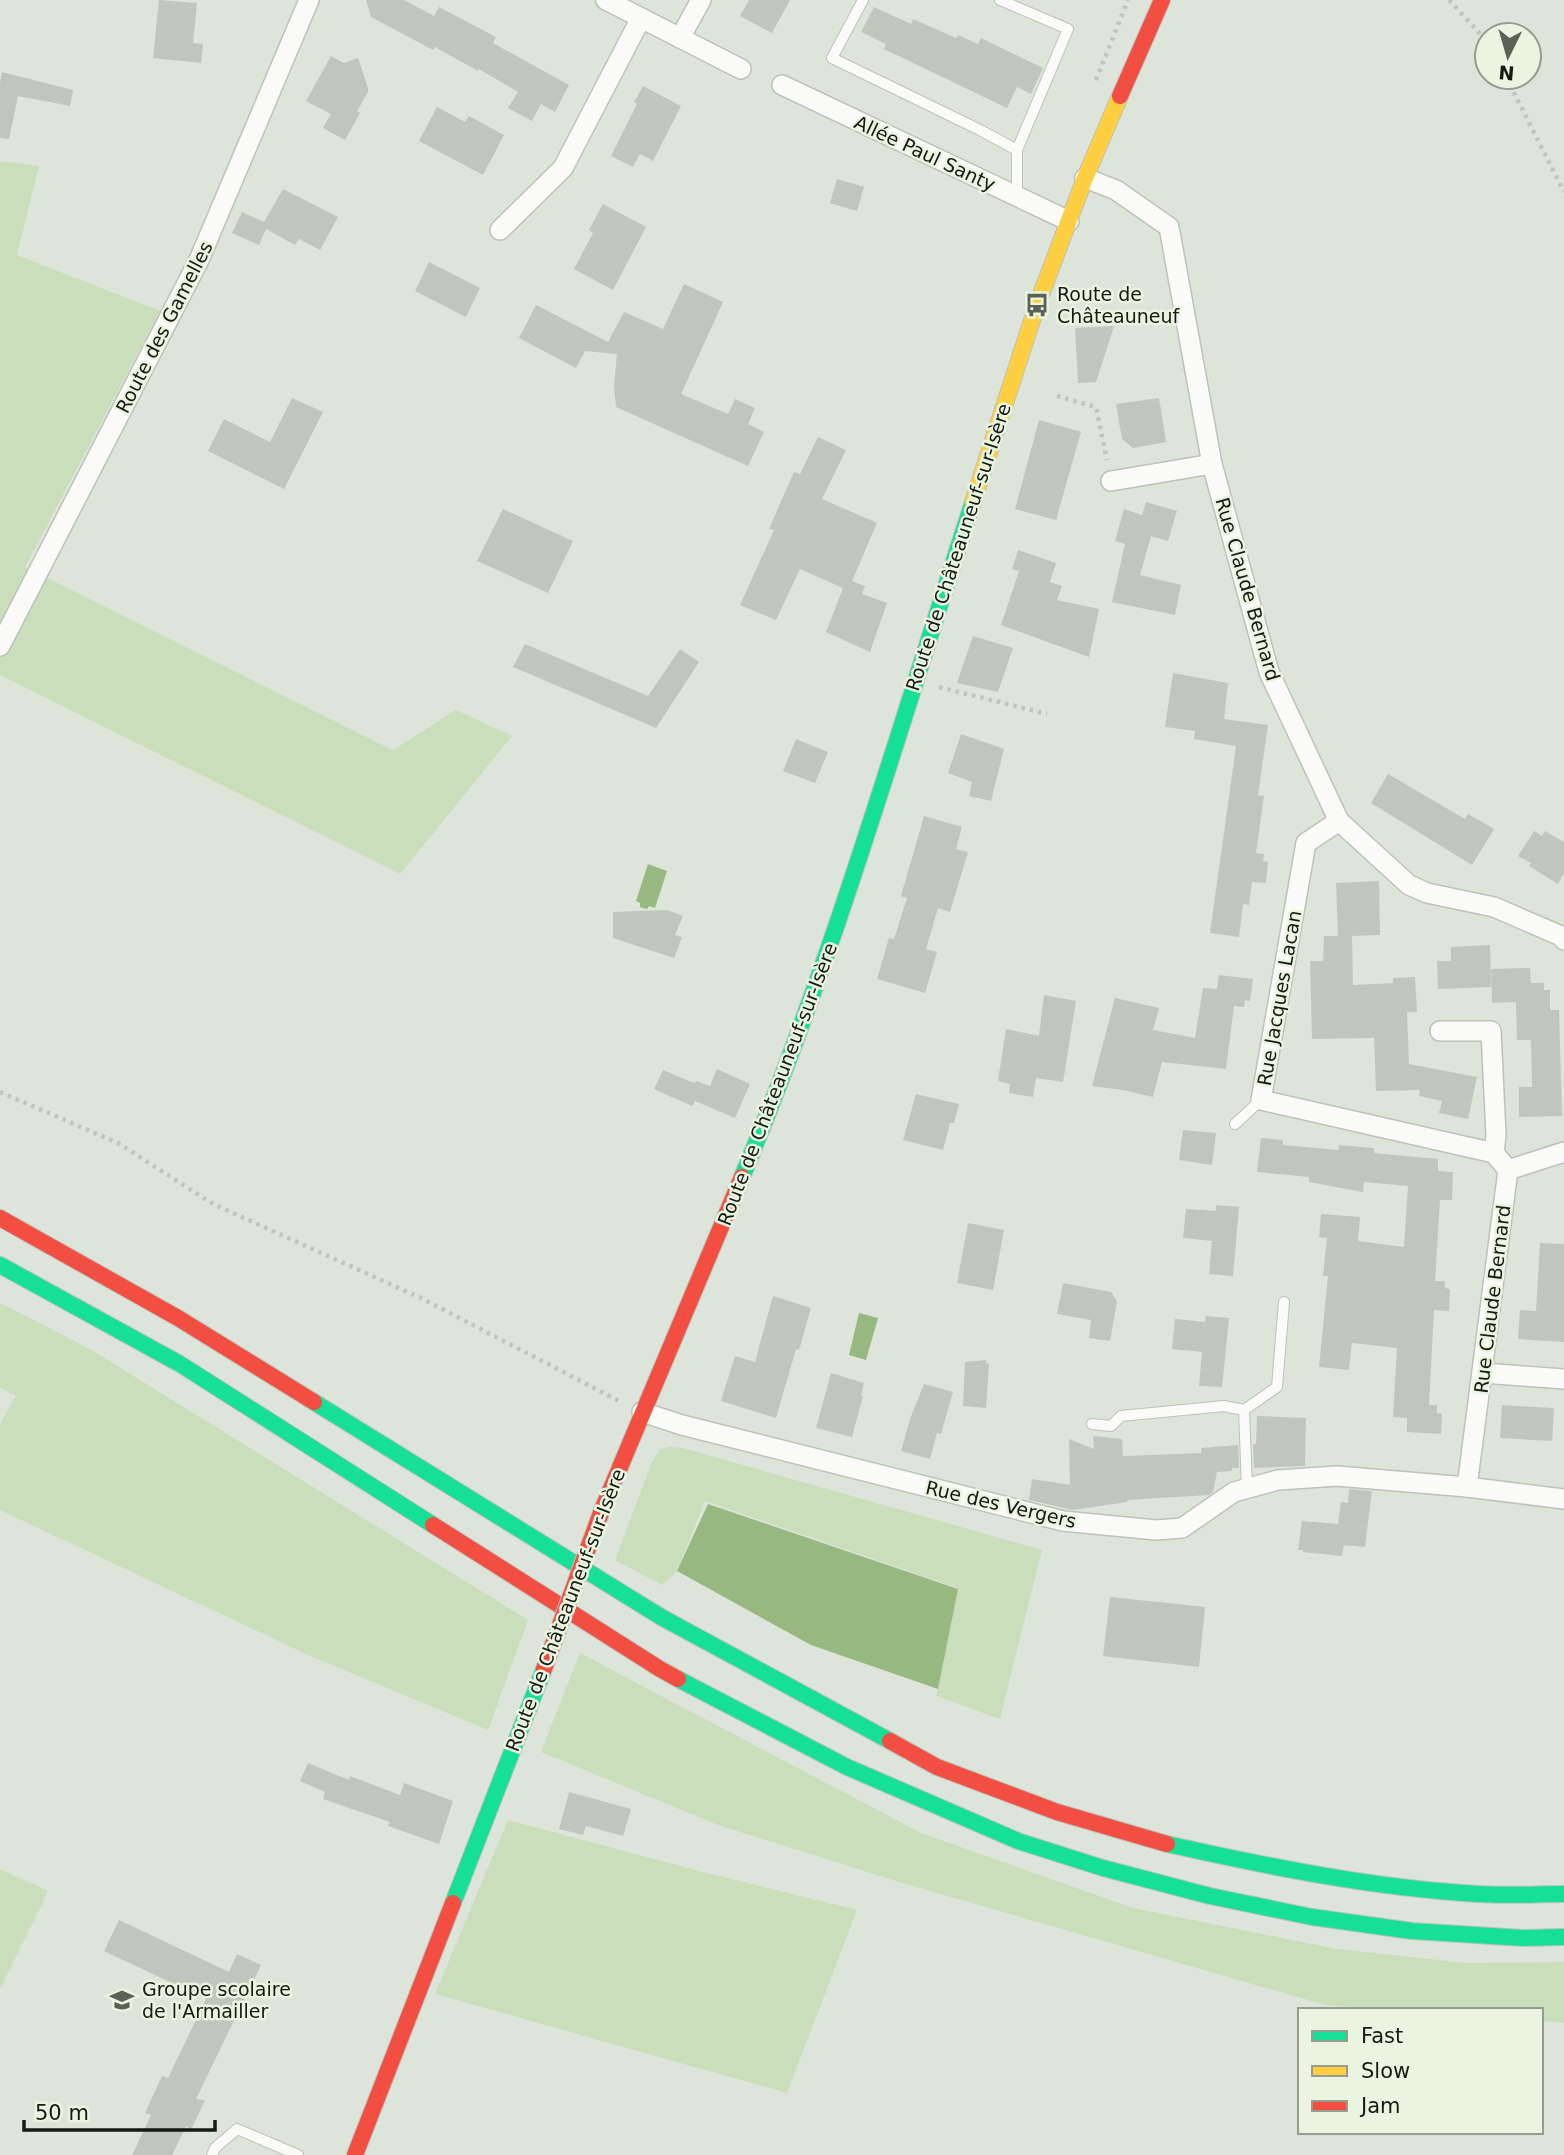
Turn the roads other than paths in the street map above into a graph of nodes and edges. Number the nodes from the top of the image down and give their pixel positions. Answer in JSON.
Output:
{"nodes":[{"id":1,"x":309,"y":0,"type":"edge"},
{"id":2,"x":606,"y":0,"type":"edge"},
{"id":3,"x":701,"y":0,"type":"edge"},
{"id":4,"x":863,"y":0,"type":"edge"},
{"id":5,"x":1000,"y":0,"type":"edge"},
{"id":6,"x":1162,"y":0,"type":"edge"},
{"id":7,"x":641,"y":18,"type":"junction"},
{"id":8,"x":680,"y":38,"type":"junction"},
{"id":9,"x":741,"y":69,"type":"dead end"},
{"id":10,"x":782,"y":85,"type":"dead end"},
{"id":11,"x":1017,"y":150,"type":"junction"},
{"id":12,"x":1085,"y":178,"type":"junction"},
{"id":13,"x":1017,"y":197,"type":"junction"},
{"id":14,"x":1069,"y":221,"type":"junction"},
{"id":15,"x":500,"y":230,"type":"dead end"},
{"id":16,"x":1212,"y":464,"type":"junction"},
{"id":17,"x":1111,"y":481,"type":"road end"},
{"id":18,"x":0,"y":646,"type":"edge"},
{"id":19,"x":1339,"y":821,"type":"junction"},
{"id":20,"x":1564,"y":940,"type":"edge"},
{"id":21,"x":1440,"y":1031,"type":"dead end"},
{"id":22,"x":1261,"y":1100,"type":"junction"},
{"id":23,"x":1235,"y":1124,"type":"dead end"},
{"id":24,"x":1564,"y":1152,"type":"edge"},
{"id":25,"x":1494,"y":1153,"type":"junction"},
{"id":26,"x":1508,"y":1170,"type":"junction"},
{"id":27,"x":0,"y":1218,"type":"edge"},
{"id":28,"x":0,"y":1265,"type":"edge"},
{"id":29,"x":1284,"y":1302,"type":"dead end"},
{"id":30,"x":1483,"y":1373,"type":"junction"},
{"id":31,"x":1564,"y":1379,"type":"edge"},
{"id":32,"x":1244,"y":1410,"type":"junction"},
{"id":33,"x":642,"y":1412,"type":"junction"},
{"id":34,"x":1092,"y":1424,"type":"dead end"},
{"id":35,"x":1467,"y":1487,"type":"junction"},
{"id":36,"x":1247,"y":1488,"type":"junction"},
{"id":37,"x":1564,"y":1499,"type":"edge"},
{"id":38,"x":1564,"y":1894,"type":"edge"},
{"id":39,"x":1564,"y":1937,"type":"edge"},
{"id":40,"x":212,"y":2155,"type":"edge"},
{"id":41,"x":299,"y":2155,"type":"edge"},
{"id":42,"x":355,"y":2155,"type":"edge"}],
"edges":[{"from":1,"to":18,"type":"street","name":"Route des Gamelles"},
{"from":2,"to":7,"type":"street"},
{"from":3,"to":8,"type":"street"},
{"from":4,"to":11,"type":"lane"},
{"from":5,"to":11,"type":"lane"},
{"from":6,"to":12,"type":"main road","name":"Route de Châteauneuf-sur-Isère"},
{"from":7,"to":8,"type":"street"},
{"from":7,"to":15,"type":"street"},
{"from":8,"to":9,"type":"street"},
{"from":10,"to":13,"type":"street","name":"Allée Paul Santy"},
{"from":11,"to":13,"type":"lane"},
{"from":12,"to":14,"type":"main road","name":"Route de Châteauneuf-sur-Isère"},
{"from":12,"to":16,"type":"street","name":"Rue Claude Bernard"},
{"from":13,"to":14,"type":"street","name":"Allée Paul Santy"},
{"from":14,"to":33,"type":"main road","name":"Route de Châteauneuf-sur-Isère"},
{"from":16,"to":17,"type":"street"},
{"from":16,"to":19,"type":"street","name":"Rue Claude Bernard"},
{"from":19,"to":20,"type":"street","name":"Rue Claude Bernard"},
{"from":19,"to":22,"type":"street","name":"Rue Jacques Lacan"},
{"from":21,"to":25,"type":"street"},
{"from":22,"to":23,"type":"lane"},
{"from":22,"to":25,"type":"street","name":"Rue Jacques Lacan"},
{"from":24,"to":26,"type":"street"},
{"from":25,"to":26,"type":"street"},
{"from":26,"to":30,"type":"street","name":"Rue Claude Bernard"},
{"from":27,"to":38,"type":"main road"},
{"from":28,"to":39,"type":"main road"},
{"from":29,"to":32,"type":"lane"},
{"from":30,"to":31,"type":"street"},
{"from":30,"to":35,"type":"street","name":"Rue Claude Bernard"},
{"from":32,"to":34,"type":"lane"},
{"from":32,"to":36,"type":"lane"},
{"from":33,"to":36,"type":"street","name":"Rue des Vergers"},
{"from":33,"to":42,"type":"main road","name":"Route de Châteauneuf-sur-Isère","bridge":true},
{"from":35,"to":36,"type":"street","name":"Rue des Vergers"},
{"from":35,"to":37,"type":"street","name":"Rue des Vergers"},
{"from":40,"to":41,"type":"lane"}]}
